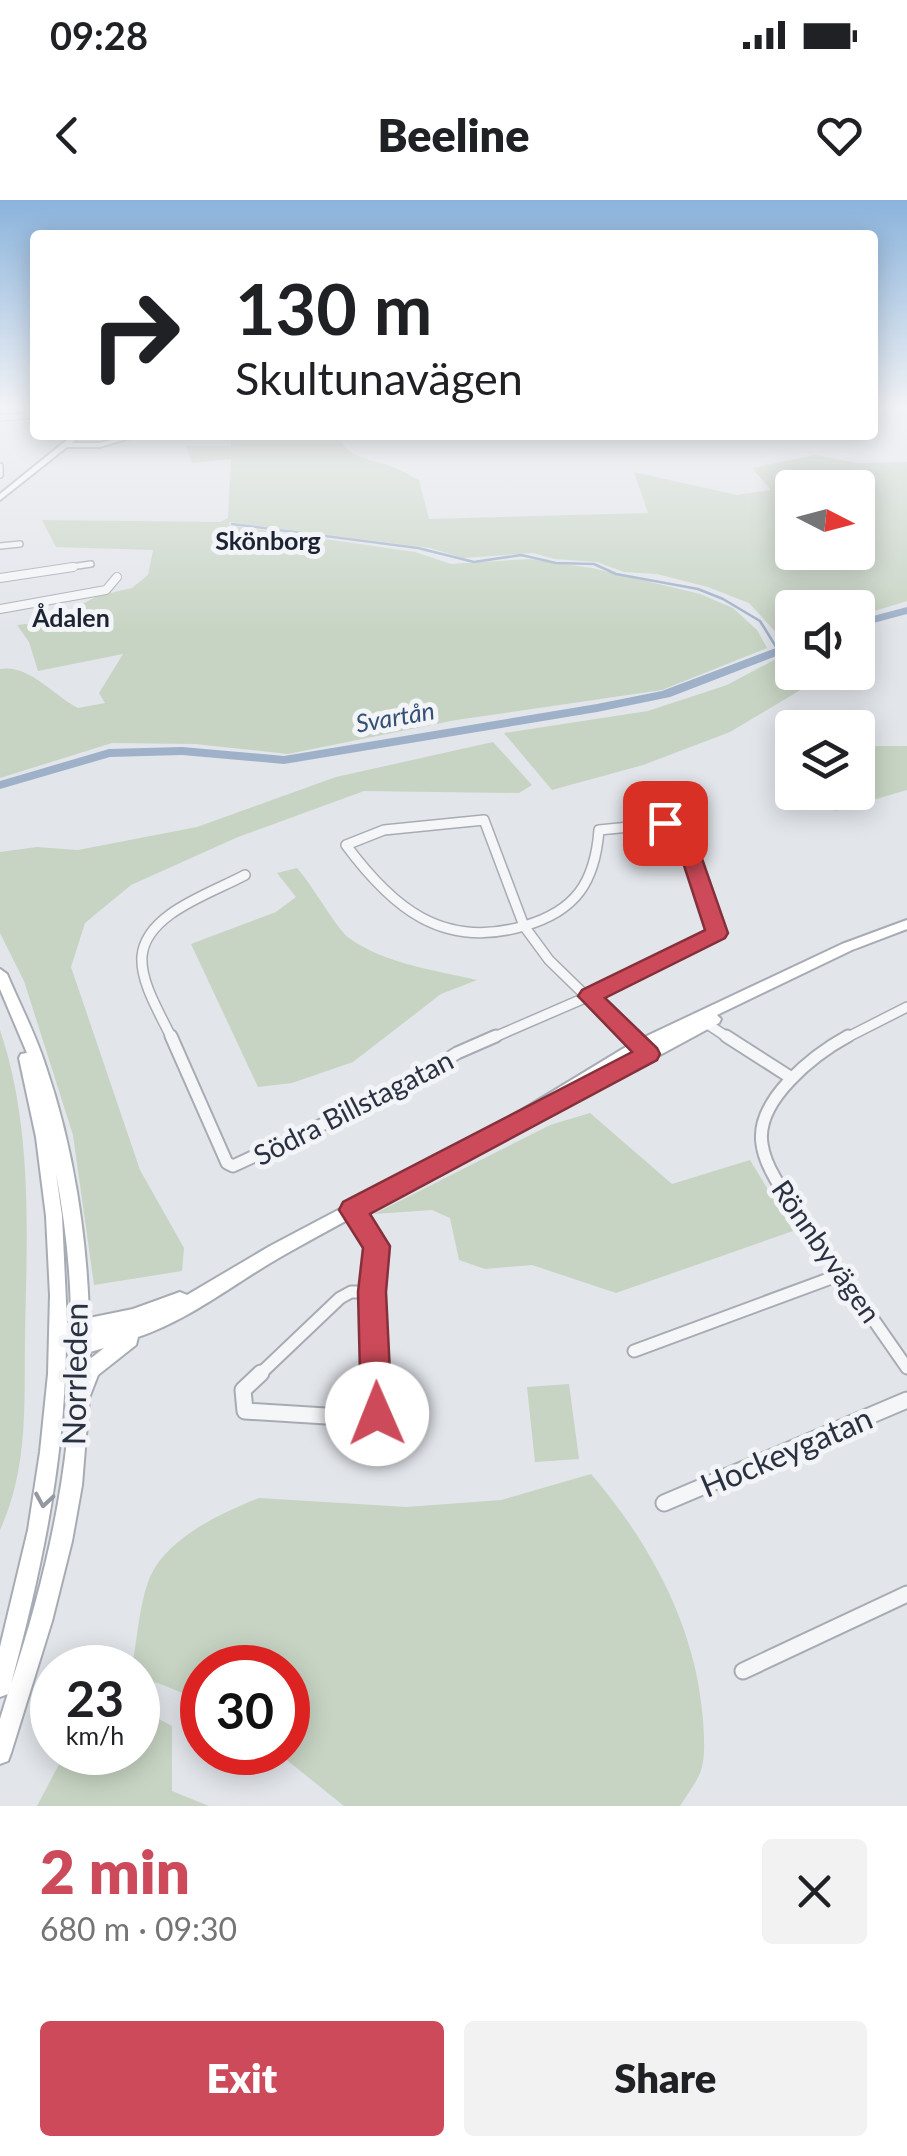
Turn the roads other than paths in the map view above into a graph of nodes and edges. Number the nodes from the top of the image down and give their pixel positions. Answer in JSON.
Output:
{"nodes":[{"id":1,"x":21,"y":482,"type":"edge"},
{"id":2,"x":0,"y":498,"type":"edge"},
{"id":3,"x":20,"y":544,"type":"dead end"},
{"id":4,"x":0,"y":546,"type":"edge"},
{"id":5,"x":91,"y":564,"type":"dead end"},
{"id":6,"x":118,"y":577,"type":"dead end"},
{"id":7,"x":0,"y":578,"type":"edge"},
{"id":8,"x":0,"y":609,"type":"edge"},
{"id":9,"x":244,"y":876,"type":"dead end"},
{"id":10,"x":907,"y":924,"type":"edge"},
{"id":11,"x":524,"y":927,"type":"junction"},
{"id":12,"x":0,"y":974,"type":"edge"},
{"id":13,"x":9,"y":994,"type":"junction"},
{"id":14,"x":590,"y":996,"type":"junction"},
{"id":15,"x":907,"y":1007,"type":"edge"},
{"id":16,"x":702,"y":1020,"type":"junction"},
{"id":17,"x":644,"y":1050,"type":"junction"},
{"id":18,"x":790,"y":1078,"type":"junction"},
{"id":19,"x":352,"y":1210,"type":"junction"},
{"id":20,"x":842,"y":1274,"type":"junction"},
{"id":21,"x":204,"y":1292,"type":"junction"},
{"id":22,"x":372,"y":1292,"type":"junction"},
{"id":23,"x":156,"y":1322,"type":"junction"},
{"id":24,"x":73,"y":1329,"type":"junction"},
{"id":25,"x":634,"y":1351,"type":"dead end"},
{"id":26,"x":907,"y":1368,"type":"edge"},
{"id":27,"x":907,"y":1400,"type":"edge"},
{"id":28,"x":77,"y":1404,"type":"junction"},
{"id":29,"x":664,"y":1503,"type":"dead end"},
{"id":30,"x":907,"y":1594,"type":"edge"},
{"id":31,"x":743,"y":1671,"type":"dead end"},
{"id":32,"x":0,"y":1686,"type":"edge"},
{"id":33,"x":0,"y":1753,"type":"edge"}],
"edges":[{"from":1,"to":2,"type":"main road"},
{"from":3,"to":4,"type":"street"},
{"from":5,"to":7,"type":"street"},
{"from":6,"to":8,"type":"street"},
{"from":9,"to":14,"type":"street","name":"Södra Billstagatan"},
{"from":10,"to":16,"type":"main road"},
{"from":11,"to":11,"type":"street"},
{"from":11,"to":14,"type":"street"},
{"from":11,"to":14,"type":"street"},
{"from":12,"to":13,"type":"main road","name":"Norrleden"},
{"from":13,"to":24,"type":"main road","name":"Norrleden"},
{"from":13,"to":24,"type":"main road","name":"Norrleden"},
{"from":14,"to":17,"type":"street"},
{"from":15,"to":18,"type":"street","name":"Rönnbyvägen"},
{"from":16,"to":17,"type":"main road"},
{"from":16,"to":18,"type":"street"},
{"from":17,"to":19,"type":"main road"},
{"from":18,"to":20,"type":"street","name":"Rönnbyvägen"},
{"from":19,"to":21,"type":"main road"},
{"from":19,"to":22,"type":"street"},
{"from":20,"to":25,"type":"street"},
{"from":20,"to":26,"type":"street","name":"Rönnbyvägen"},
{"from":21,"to":23,"type":"main road"},
{"from":21,"to":24,"type":"main road"},
{"from":22,"to":22,"type":"street"},
{"from":23,"to":24,"type":"main road"},
{"from":23,"to":28,"type":"main road"},
{"from":24,"to":28,"type":"main road","name":"Norrleden"},
{"from":24,"to":32,"type":"main road","name":"Norrleden","one_way":true},
{"from":27,"to":29,"type":"street","name":"Hockeygatan"},
{"from":28,"to":33,"type":"main road","name":"Norrleden"},
{"from":30,"to":31,"type":"street"}]}
